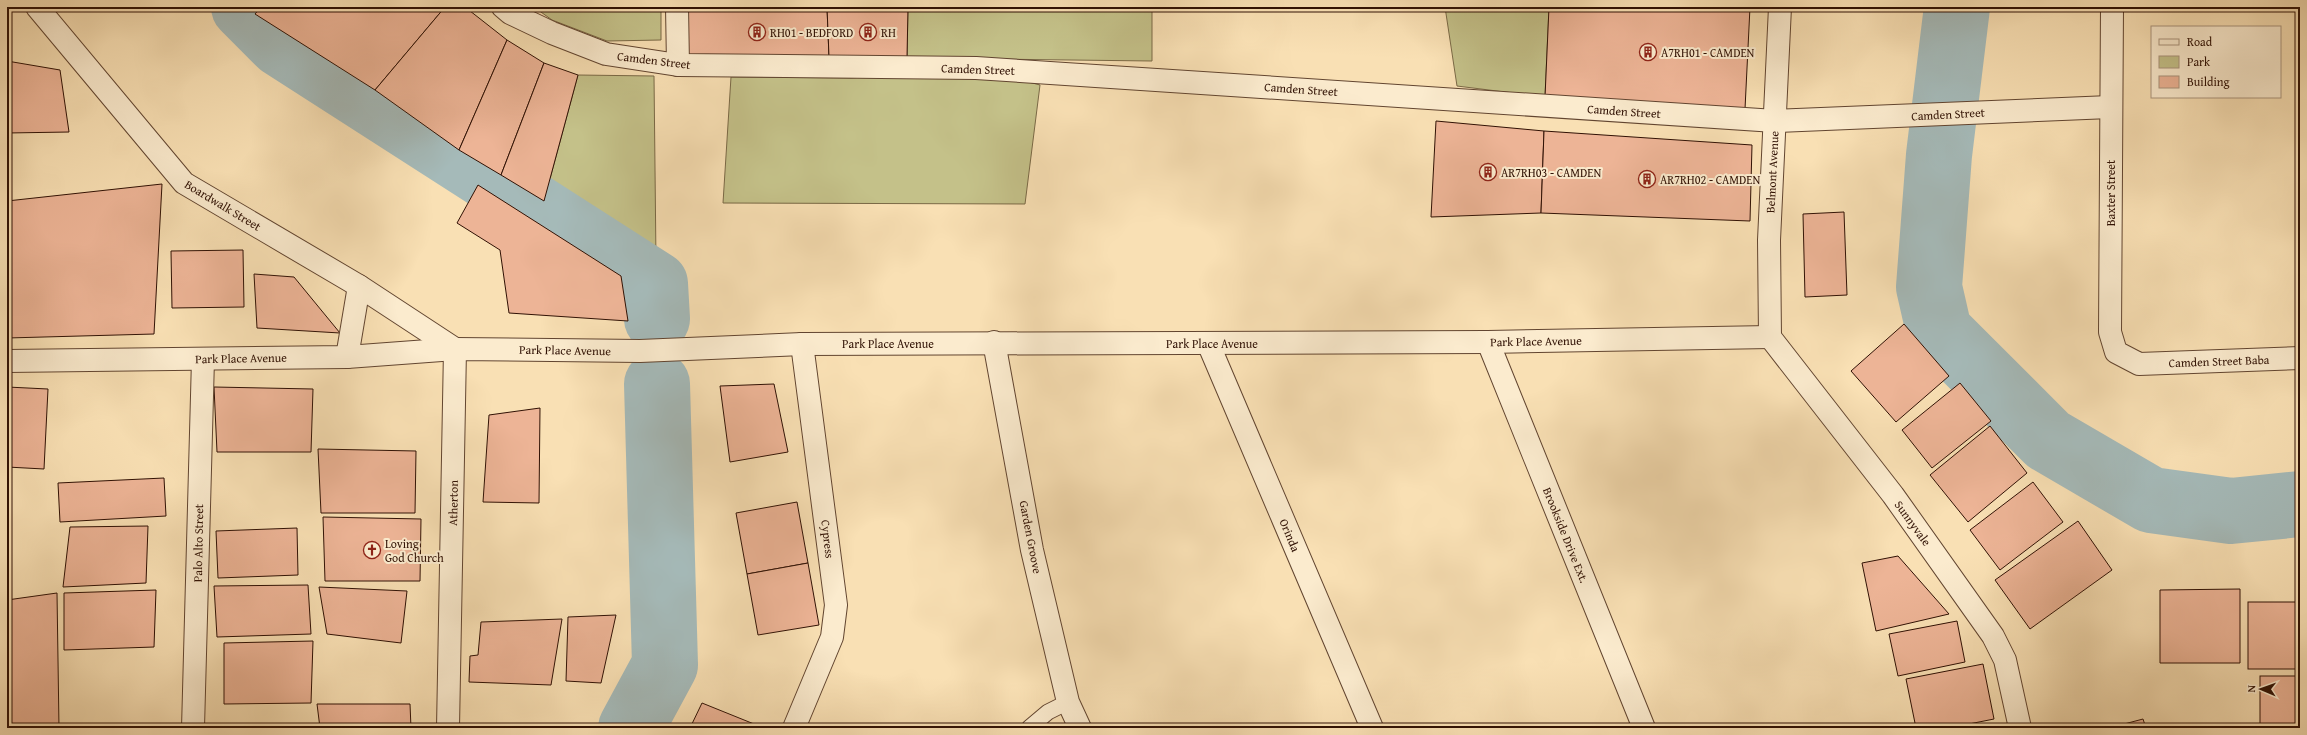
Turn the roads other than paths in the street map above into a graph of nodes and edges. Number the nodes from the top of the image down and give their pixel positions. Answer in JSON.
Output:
{"nodes":[{"id":1,"x":37,"y":7,"type":"edge"},
{"id":2,"x":503,"y":7,"type":"edge"},
{"id":3,"x":677,"y":7,"type":"edge"},
{"id":4,"x":1780,"y":7,"type":"edge"},
{"id":5,"x":2112,"y":7,"type":"edge"},
{"id":6,"x":678,"y":64,"type":"junction"},
{"id":7,"x":2110,"y":107,"type":"junction"},
{"id":8,"x":1775,"y":121,"type":"junction"},
{"id":9,"x":360,"y":286,"type":"junction"},
{"id":10,"x":1770,"y":337,"type":"junction"},
{"id":11,"x":994,"y":342,"type":"junction"},
{"id":12,"x":1488,"y":342,"type":"junction"},
{"id":13,"x":1208,"y":343,"type":"junction"},
{"id":14,"x":802,"y":344,"type":"junction"},
{"id":15,"x":456,"y":349,"type":"junction"},
{"id":16,"x":347,"y":357,"type":"junction"},
{"id":17,"x":2300,"y":358,"type":"edge"},
{"id":18,"x":203,"y":359,"type":"junction"},
{"id":19,"x":7,"y":361,"type":"edge"},
{"id":20,"x":2139,"y":364,"type":"joint"},
{"id":21,"x":1068,"y":702,"type":"junction"},
{"id":22,"x":193,"y":728,"type":"edge"},
{"id":23,"x":448,"y":728,"type":"edge"},
{"id":24,"x":794,"y":728,"type":"edge"},
{"id":25,"x":1029,"y":728,"type":"edge"},
{"id":26,"x":1080,"y":728,"type":"edge"},
{"id":27,"x":1372,"y":728,"type":"edge"},
{"id":28,"x":1644,"y":728,"type":"edge"},
{"id":29,"x":2020,"y":728,"type":"edge"}],
"edges":[{"from":1,"to":9,"type":"street","name":"Boardwalk Street"},
{"from":2,"to":6,"type":"street","name":"Camden Street"},
{"from":3,"to":6,"type":"street"},
{"from":4,"to":8,"type":"street","name":"Belmont Avenue"},
{"from":5,"to":7,"type":"street","name":"Baxter Street"},
{"from":6,"to":8,"type":"street","name":"Camden Street"},
{"from":7,"to":8,"type":"street","name":"Camden Street"},
{"from":7,"to":20,"type":"street","name":"Baxter Street"},
{"from":8,"to":10,"type":"street","name":"Belmont Avenue"},
{"from":9,"to":15,"type":"street","name":"Boardwalk Street"},
{"from":9,"to":16,"type":"street"},
{"from":10,"to":12,"type":"street","name":"Park Place Avenue"},
{"from":10,"to":29,"type":"street","name":"Sunnyvale"},
{"from":11,"to":13,"type":"street","name":"Park Place Avenue"},
{"from":11,"to":14,"type":"street","name":"Park Place Avenue"},
{"from":11,"to":21,"type":"street","name":"Garden Groove"},
{"from":12,"to":13,"type":"street","name":"Park Place Avenue"},
{"from":12,"to":28,"type":"street","name":"Brookside Drive Ext."},
{"from":13,"to":27,"type":"street","name":"Orinda"},
{"from":14,"to":15,"type":"street","name":"Park Place Avenue"},
{"from":14,"to":24,"type":"street","name":"Cypress"},
{"from":15,"to":16,"type":"street","name":"Park Place Avenue"},
{"from":15,"to":23,"type":"street","name":"Atherton"},
{"from":16,"to":18,"type":"street","name":"Park Place Avenue"},
{"from":17,"to":20,"type":"street","name":"Camden Street Baba"},
{"from":18,"to":19,"type":"street","name":"Park Place Avenue"},
{"from":18,"to":22,"type":"street","name":"Palo Alto Street"},
{"from":21,"to":25,"type":"lane"},
{"from":21,"to":26,"type":"street","name":"Garden Groove"}]}
